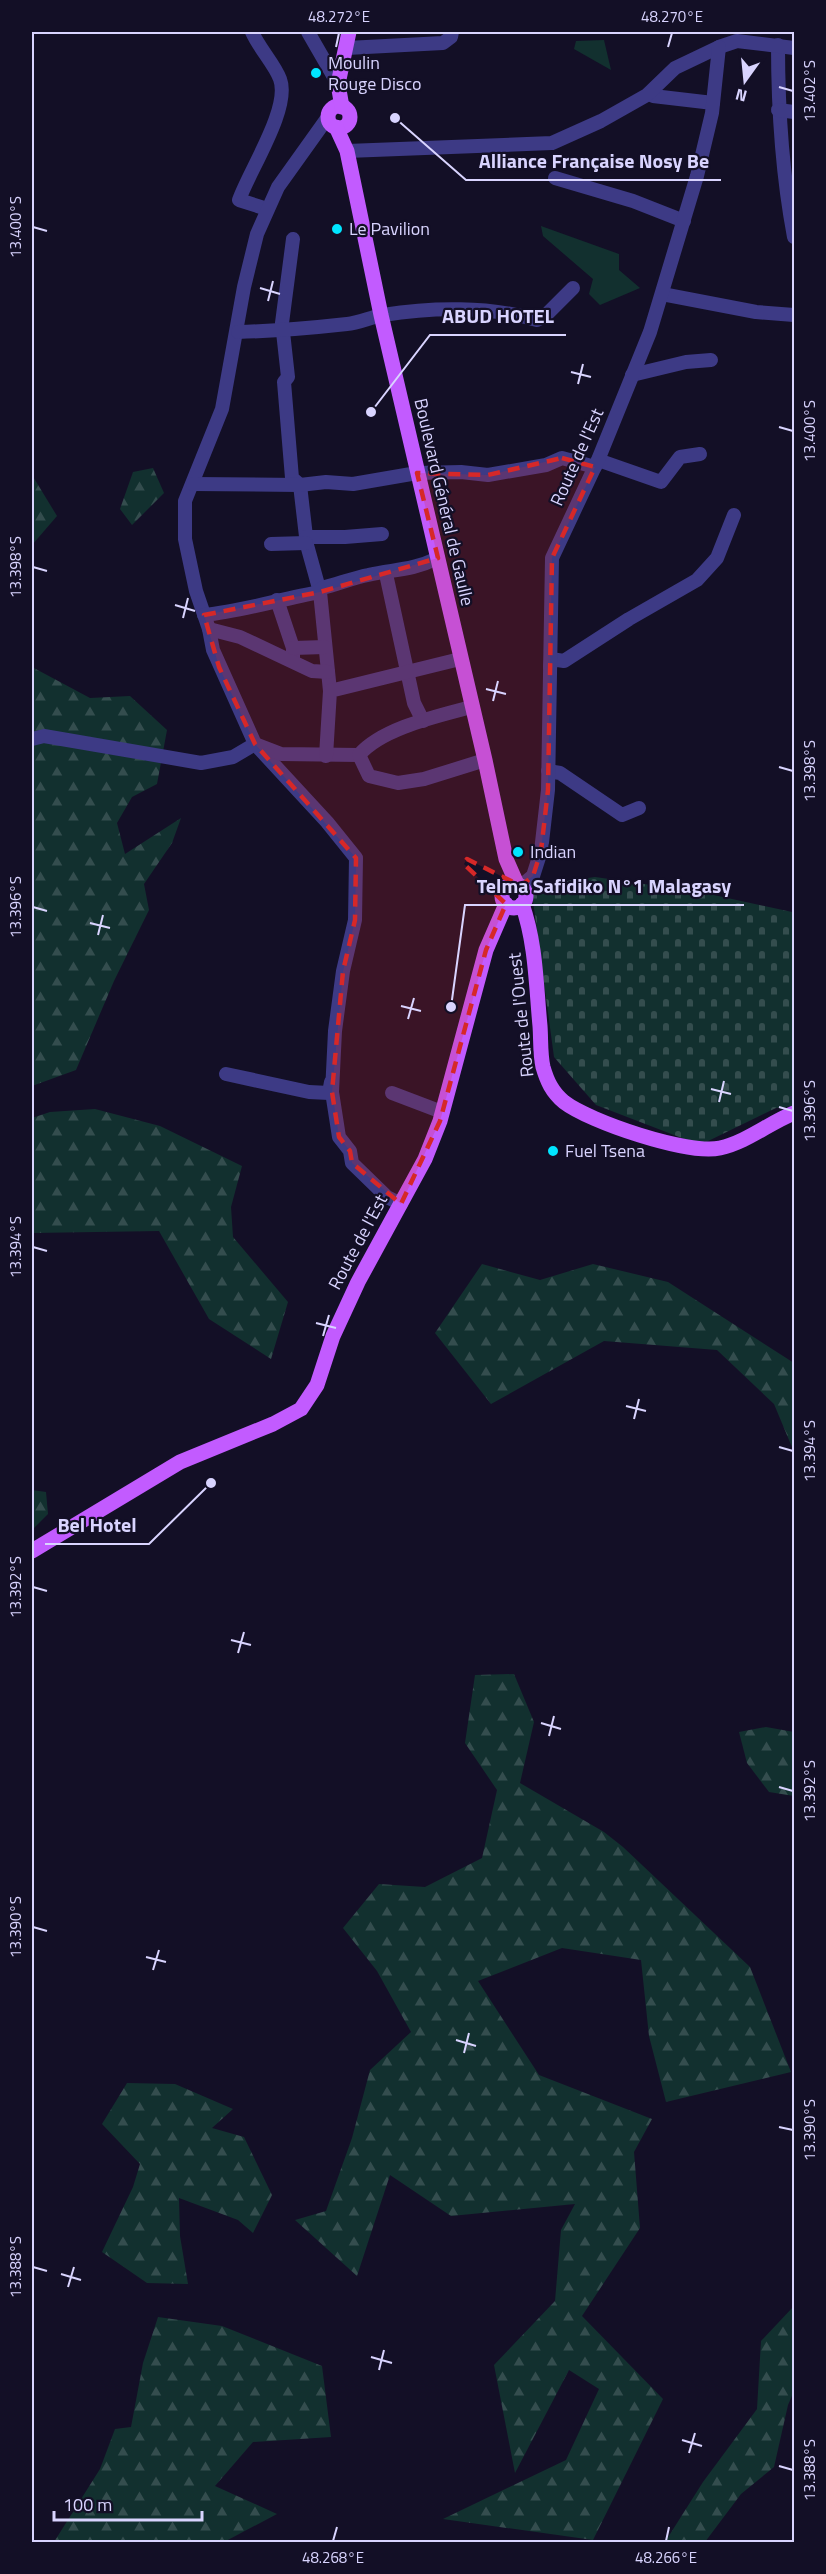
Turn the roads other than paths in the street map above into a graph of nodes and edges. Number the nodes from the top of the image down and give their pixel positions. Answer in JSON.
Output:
{"nodes":[{"id":1,"x":252,"y":32,"type":"edge"},
{"id":2,"x":308,"y":32,"type":"edge"},
{"id":3,"x":350,"y":32,"type":"edge"},
{"id":4,"x":452,"y":32,"type":"edge"},
{"id":5,"x":778,"y":45,"type":"junction"},
{"id":6,"x":719,"y":47,"type":"junction"},
{"id":7,"x":347,"y":48,"type":"junction"},
{"id":8,"x":795,"y":48,"type":"edge"},
{"id":9,"x":653,"y":96,"type":"dead end"},
{"id":10,"x":713,"y":103,"type":"junction"},
{"id":11,"x":337,"y":109,"type":"junction"},
{"id":12,"x":777,"y":110,"type":"junction"},
{"id":13,"x":795,"y":112,"type":"edge"},
{"id":14,"x":345,"y":146,"type":"junction"},
{"id":15,"x":789,"y":177,"type":"edge"},
{"id":16,"x":555,"y":178,"type":"dead end"},
{"id":17,"x":267,"y":209,"type":"junction"},
{"id":18,"x":684,"y":221,"type":"junction"},
{"id":19,"x":795,"y":237,"type":"edge"},
{"id":20,"x":292,"y":239,"type":"dead end"},
{"id":21,"x":573,"y":288,"type":"dead end"},
{"id":22,"x":662,"y":294,"type":"junction"},
{"id":23,"x":381,"y":315,"type":"junction"},
{"id":24,"x":795,"y":315,"type":"edge"},
{"id":25,"x":285,"y":331,"type":"junction"},
{"id":26,"x":237,"y":332,"type":"junction"},
{"id":27,"x":711,"y":360,"type":"dead end"},
{"id":28,"x":632,"y":375,"type":"junction"},
{"id":29,"x":700,"y":454,"type":"dead end"},
{"id":30,"x":596,"y":463,"type":"junction"},
{"id":31,"x":417,"y":473,"type":"junction"},
{"id":32,"x":193,"y":484,"type":"junction"},
{"id":33,"x":300,"y":485,"type":"junction"},
{"id":34,"x":734,"y":516,"type":"dead end"},
{"id":35,"x":382,"y":534,"type":"dead end"},
{"id":36,"x":306,"y":540,"type":"junction"},
{"id":37,"x":271,"y":544,"type":"dead end"},
{"id":38,"x":438,"y":558,"type":"junction"},
{"id":39,"x":386,"y":574,"type":"junction"},
{"id":40,"x":320,"y":592,"type":"junction"},
{"id":41,"x":277,"y":600,"type":"junction"},
{"id":42,"x":204,"y":615,"type":"junction"},
{"id":43,"x":209,"y":629,"type":"junction"},
{"id":44,"x":325,"y":647,"type":"junction"},
{"id":45,"x":293,"y":654,"type":"junction"},
{"id":46,"x":460,"y":659,"type":"junction"},
{"id":47,"x":328,"y":672,"type":"junction"},
{"id":48,"x":408,"y":673,"type":"junction"},
{"id":49,"x":549,"y":676,"type":"junction"},
{"id":50,"x":330,"y":692,"type":"junction"},
{"id":51,"x":471,"y":707,"type":"junction"},
{"id":52,"x":423,"y":721,"type":"junction"},
{"id":53,"x":32,"y":739,"type":"edge"},
{"id":54,"x":255,"y":744,"type":"junction"},
{"id":55,"x":359,"y":755,"type":"junction"},
{"id":56,"x":326,"y":756,"type":"junction"},
{"id":57,"x":485,"y":760,"type":"junction"},
{"id":58,"x":548,"y":771,"type":"junction"},
{"id":59,"x":639,"y":808,"type":"dead end"},
{"id":60,"x":513,"y":892,"type":"junction"},
{"id":61,"x":226,"y":1074,"type":"dead end"},
{"id":62,"x":332,"y":1074,"type":"junction"},
{"id":63,"x":392,"y":1093,"type":"dead end"},
{"id":64,"x":442,"y":1112,"type":"junction"},
{"id":65,"x":795,"y":1113,"type":"edge"},
{"id":66,"x":401,"y":1204,"type":"junction"},
{"id":67,"x":32,"y":1551,"type":"edge"}],
"edges":[{"from":1,"to":17,"type":"street"},
{"from":2,"to":11,"type":"street"},
{"from":3,"to":7,"type":"main road","name":"Boulevard Général de Gaulle"},
{"from":4,"to":7,"type":"street"},
{"from":5,"to":6,"type":"street"},
{"from":5,"to":8,"type":"street"},
{"from":5,"to":12,"type":"street"},
{"from":6,"to":10,"type":"street","name":"Route de l'Est"},
{"from":6,"to":14,"type":"street"},
{"from":7,"to":11,"type":"main road","name":"Boulevard Général de Gaulle"},
{"from":9,"to":10,"type":"street"},
{"from":10,"to":18,"type":"street","name":"Route de l'Est"},
{"from":11,"to":14,"type":"main road","name":"Boulevard Général de Gaulle"},
{"from":11,"to":17,"type":"street"},
{"from":12,"to":13,"type":"street"},
{"from":12,"to":15,"type":"street"},
{"from":14,"to":23,"type":"main road","name":"Boulevard Général de Gaulle"},
{"from":15,"to":19,"type":"street"},
{"from":16,"to":18,"type":"street"},
{"from":17,"to":26,"type":"street"},
{"from":18,"to":22,"type":"street","name":"Route de l'Est"},
{"from":20,"to":25,"type":"street"},
{"from":21,"to":23,"type":"street"},
{"from":22,"to":24,"type":"street"},
{"from":22,"to":28,"type":"street","name":"Route de l'Est"},
{"from":23,"to":25,"type":"street"},
{"from":23,"to":31,"type":"main road","name":"Boulevard Général de Gaulle"},
{"from":25,"to":26,"type":"street"},
{"from":25,"to":33,"type":"street"},
{"from":26,"to":32,"type":"street"},
{"from":27,"to":28,"type":"street"},
{"from":28,"to":30,"type":"street","name":"Route de l'Est"},
{"from":29,"to":30,"type":"street"},
{"from":30,"to":31,"type":"street"},
{"from":30,"to":49,"type":"street","name":"Route de l'Est"},
{"from":31,"to":33,"type":"street"},
{"from":31,"to":38,"type":"main road","name":"Boulevard Général de Gaulle"},
{"from":32,"to":33,"type":"street"},
{"from":32,"to":42,"type":"street"},
{"from":33,"to":36,"type":"street"},
{"from":34,"to":49,"type":"street"},
{"from":35,"to":36,"type":"street"},
{"from":36,"to":37,"type":"street"},
{"from":36,"to":40,"type":"street"},
{"from":38,"to":39,"type":"street"},
{"from":38,"to":46,"type":"main road","name":"Boulevard Général de Gaulle"},
{"from":39,"to":40,"type":"street"},
{"from":39,"to":48,"type":"street"},
{"from":40,"to":41,"type":"street"},
{"from":40,"to":44,"type":"street"},
{"from":41,"to":42,"type":"street"},
{"from":41,"to":45,"type":"street"},
{"from":42,"to":43,"type":"street"},
{"from":43,"to":45,"type":"street"},
{"from":43,"to":54,"type":"street"},
{"from":44,"to":45,"type":"street"},
{"from":44,"to":47,"type":"street"},
{"from":45,"to":47,"type":"street"},
{"from":46,"to":48,"type":"street"},
{"from":46,"to":51,"type":"main road","name":"Boulevard Général de Gaulle"},
{"from":47,"to":50,"type":"street"},
{"from":48,"to":50,"type":"street"},
{"from":48,"to":52,"type":"street"},
{"from":49,"to":58,"type":"street","name":"Route de l'Est"},
{"from":50,"to":56,"type":"street"},
{"from":51,"to":52,"type":"street"},
{"from":51,"to":57,"type":"main road","name":"Boulevard Général de Gaulle"},
{"from":52,"to":55,"type":"street"},
{"from":53,"to":54,"type":"street"},
{"from":54,"to":56,"type":"street"},
{"from":54,"to":62,"type":"street"},
{"from":55,"to":56,"type":"street"},
{"from":55,"to":57,"type":"street"},
{"from":57,"to":60,"type":"main road","name":"Boulevard Général de Gaulle"},
{"from":58,"to":59,"type":"street"},
{"from":58,"to":60,"type":"street","name":"Route de l'Est"},
{"from":60,"to":64,"type":"main road","name":"Route de l'Est"},
{"from":60,"to":65,"type":"main road","name":"Route de l'Ouest"},
{"from":61,"to":62,"type":"street"},
{"from":62,"to":66,"type":"street"},
{"from":63,"to":64,"type":"street"},
{"from":64,"to":66,"type":"main road","name":"Route de l'Est"},
{"from":66,"to":67,"type":"main road","name":"Route de l'Est"}]}
